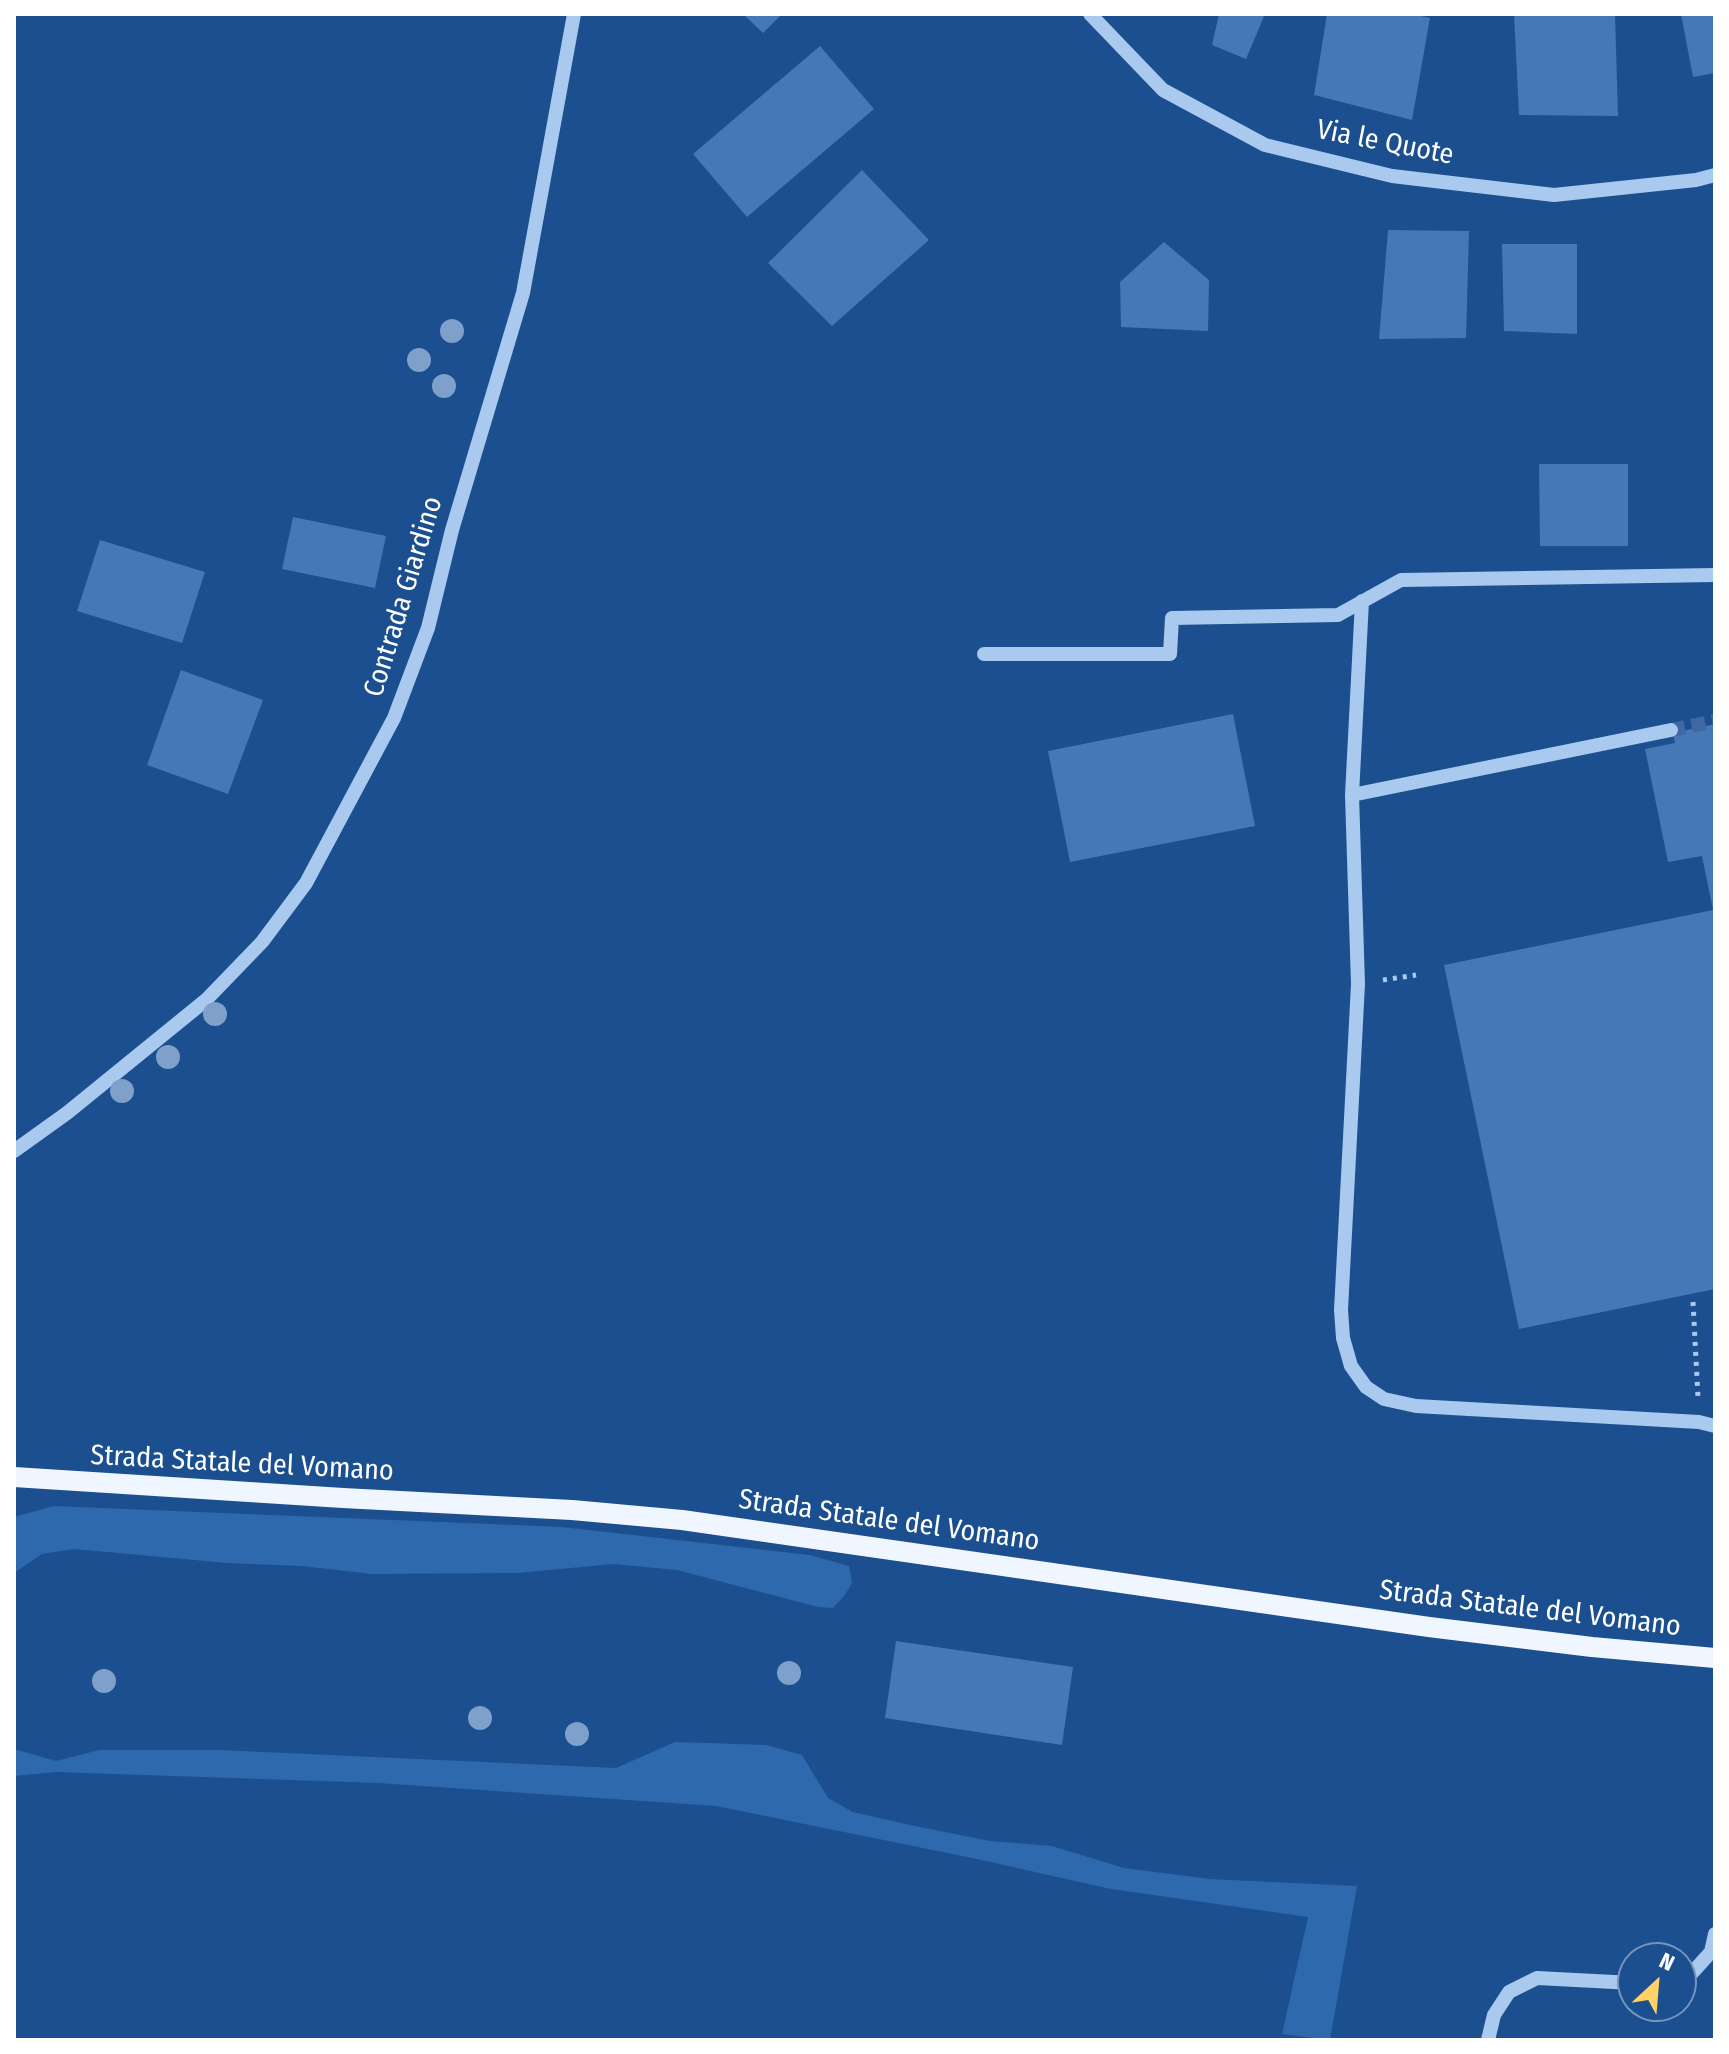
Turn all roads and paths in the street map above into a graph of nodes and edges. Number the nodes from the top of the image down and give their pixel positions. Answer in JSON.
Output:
{"nodes":[{"id":1,"x":574,"y":14,"type":"edge"},
{"id":2,"x":1090,"y":14,"type":"edge"},
{"id":3,"x":1715,"y":175,"type":"edge"},
{"id":4,"x":1715,"y":575,"type":"edge"},
{"id":5,"x":1362,"y":601,"type":"junction"},
{"id":6,"x":984,"y":654,"type":"dead end"},
{"id":7,"x":1671,"y":730,"type":"tunnel mouth"},
{"id":8,"x":1352,"y":795,"type":"junction"},
{"id":9,"x":14,"y":1151,"type":"edge"},
{"id":10,"x":1693,"y":1302,"type":"dead end"},
{"id":11,"x":1699,"y":1422,"type":"junction"},
{"id":12,"x":1715,"y":1426,"type":"edge"},
{"id":13,"x":14,"y":1477,"type":"edge"},
{"id":14,"x":51,"y":1481,"type":"junction"},
{"id":15,"x":14,"y":1490,"type":"edge"},
{"id":16,"x":1715,"y":1658,"type":"edge"},
{"id":17,"x":1715,"y":1934,"type":"edge"},
{"id":18,"x":1697,"y":1967,"type":"edge"},
{"id":19,"x":1617,"y":1982,"type":"edge"},
{"id":20,"x":1488,"y":2040,"type":"edge"}],
"edges":[{"from":1,"to":9,"type":"street","name":"Contrada Giardino"},
{"from":2,"to":3,"type":"street","name":"Via le Quote"},
{"from":4,"to":5,"type":"street"},
{"from":5,"to":6,"type":"street"},
{"from":5,"to":8,"type":"street"},
{"from":7,"to":8,"type":"street"},
{"from":8,"to":11,"type":"street"},
{"from":10,"to":11,"type":"path"},
{"from":11,"to":12,"type":"street"},
{"from":13,"to":14,"type":"main road","name":"Strada Statale del Vomano"},
{"from":14,"to":15,"type":"main road","name":"Strada Statale del Vomano"},
{"from":14,"to":16,"type":"main road","name":"Strada Statale del Vomano"},
{"from":17,"to":18,"type":"street"},
{"from":19,"to":20,"type":"street"}]}
